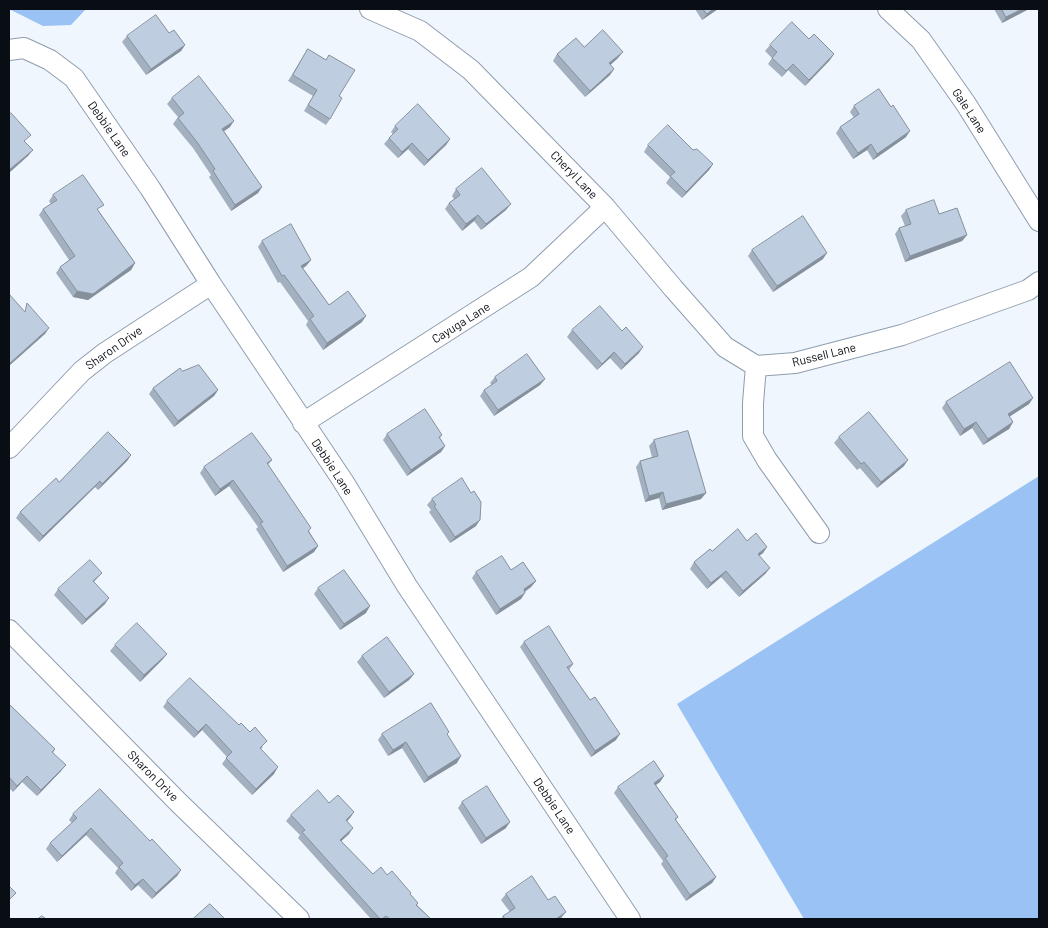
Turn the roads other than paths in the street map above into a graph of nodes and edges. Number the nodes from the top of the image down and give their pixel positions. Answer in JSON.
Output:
{"nodes":[{"id":1,"x":370,"y":9,"type":"edge"},
{"id":2,"x":888,"y":9,"type":"edge"},
{"id":3,"x":9,"y":50,"type":"edge"},
{"id":4,"x":605,"y":207,"type":"junction"},
{"id":5,"x":1039,"y":221,"type":"edge"},
{"id":6,"x":1039,"y":282,"type":"edge"},
{"id":7,"x":211,"y":284,"type":"junction"},
{"id":8,"x":756,"y":366,"type":"junction"},
{"id":9,"x":303,"y":423,"type":"junction"},
{"id":10,"x":9,"y":448,"type":"edge"},
{"id":11,"x":819,"y":533,"type":"dead end"},
{"id":12,"x":9,"y":630,"type":"edge"},
{"id":13,"x":299,"y":919,"type":"edge"},
{"id":14,"x":630,"y":919,"type":"edge"}],
"edges":[{"from":1,"to":4,"type":"street","name":"Cheryl Lane"},
{"from":2,"to":5,"type":"street","name":"Gale Lane"},
{"from":3,"to":7,"type":"street","name":"Debbie Lane"},
{"from":4,"to":8,"type":"street","name":"Cheryl Lane"},
{"from":4,"to":9,"type":"street","name":"Cayuga Lane"},
{"from":6,"to":8,"type":"street","name":"Russell Lane"},
{"from":7,"to":9,"type":"street","name":"Debbie Lane"},
{"from":7,"to":10,"type":"street","name":"Sharon Drive"},
{"from":8,"to":11,"type":"street"},
{"from":9,"to":14,"type":"street","name":"Debbie Lane"},
{"from":12,"to":13,"type":"street","name":"Sharon Drive"}]}
